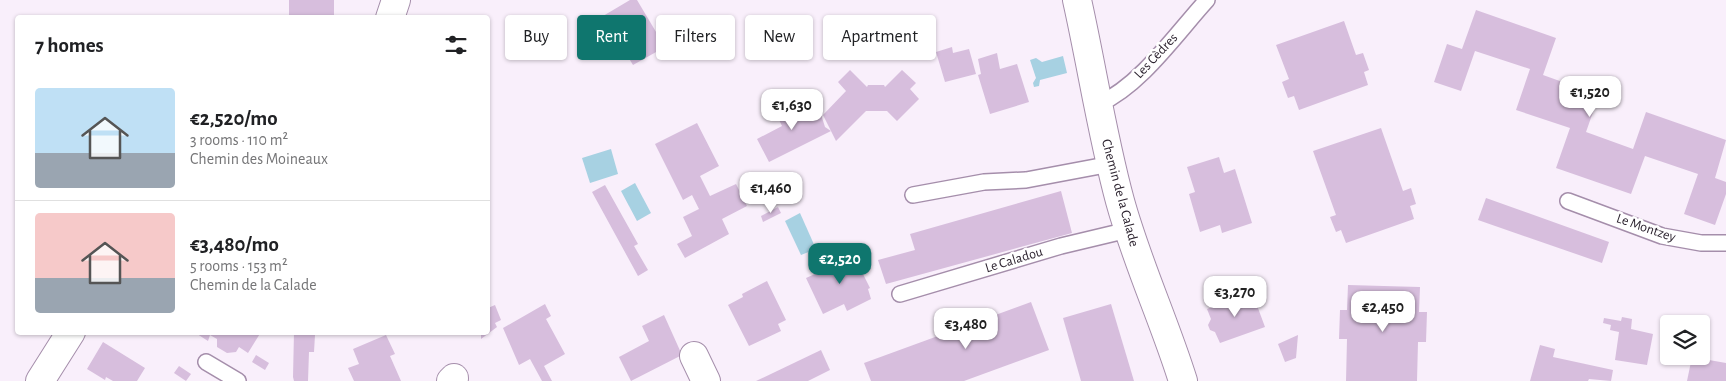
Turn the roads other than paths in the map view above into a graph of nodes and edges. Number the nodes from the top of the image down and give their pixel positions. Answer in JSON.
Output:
{"nodes":[{"id":1,"x":396,"y":0,"type":"edge"},
{"id":2,"x":1077,"y":0,"type":"edge"},
{"id":3,"x":1207,"y":0,"type":"edge"},
{"id":4,"x":391,"y":15,"type":"edge"},
{"id":5,"x":1099,"y":104,"type":"junction"},
{"id":6,"x":1111,"y":164,"type":"junction"},
{"id":7,"x":913,"y":195,"type":"dead end"},
{"id":8,"x":1568,"y":201,"type":"dead end"},
{"id":9,"x":1128,"y":230,"type":"junction"},
{"id":10,"x":1726,"y":243,"type":"edge"},
{"id":11,"x":900,"y":294,"type":"dead end"},
{"id":12,"x":69,"y":335,"type":"edge"},
{"id":13,"x":694,"y":356,"type":"dead end"},
{"id":14,"x":206,"y":362,"type":"dead end"},
{"id":15,"x":40,"y":381,"type":"edge"},
{"id":16,"x":238,"y":381,"type":"edge"},
{"id":17,"x":706,"y":381,"type":"edge"},
{"id":18,"x":1183,"y":381,"type":"edge"}],
"edges":[{"from":1,"to":4,"type":"street"},
{"from":2,"to":5,"type":"street","name":"Chemin de la Calade"},
{"from":3,"to":5,"type":"lane","name":"Les Cèdres"},
{"from":5,"to":6,"type":"street","name":"Chemin de la Calade"},
{"from":6,"to":7,"type":"lane"},
{"from":6,"to":9,"type":"street","name":"Chemin de la Calade"},
{"from":8,"to":10,"type":"lane","name":"Le Montzey"},
{"from":9,"to":11,"type":"lane","name":"Le Caladou"},
{"from":9,"to":18,"type":"street","name":"Chemin de la Calade"},
{"from":12,"to":15,"type":"street"},
{"from":13,"to":17,"type":"street"},
{"from":14,"to":16,"type":"lane"}]}
